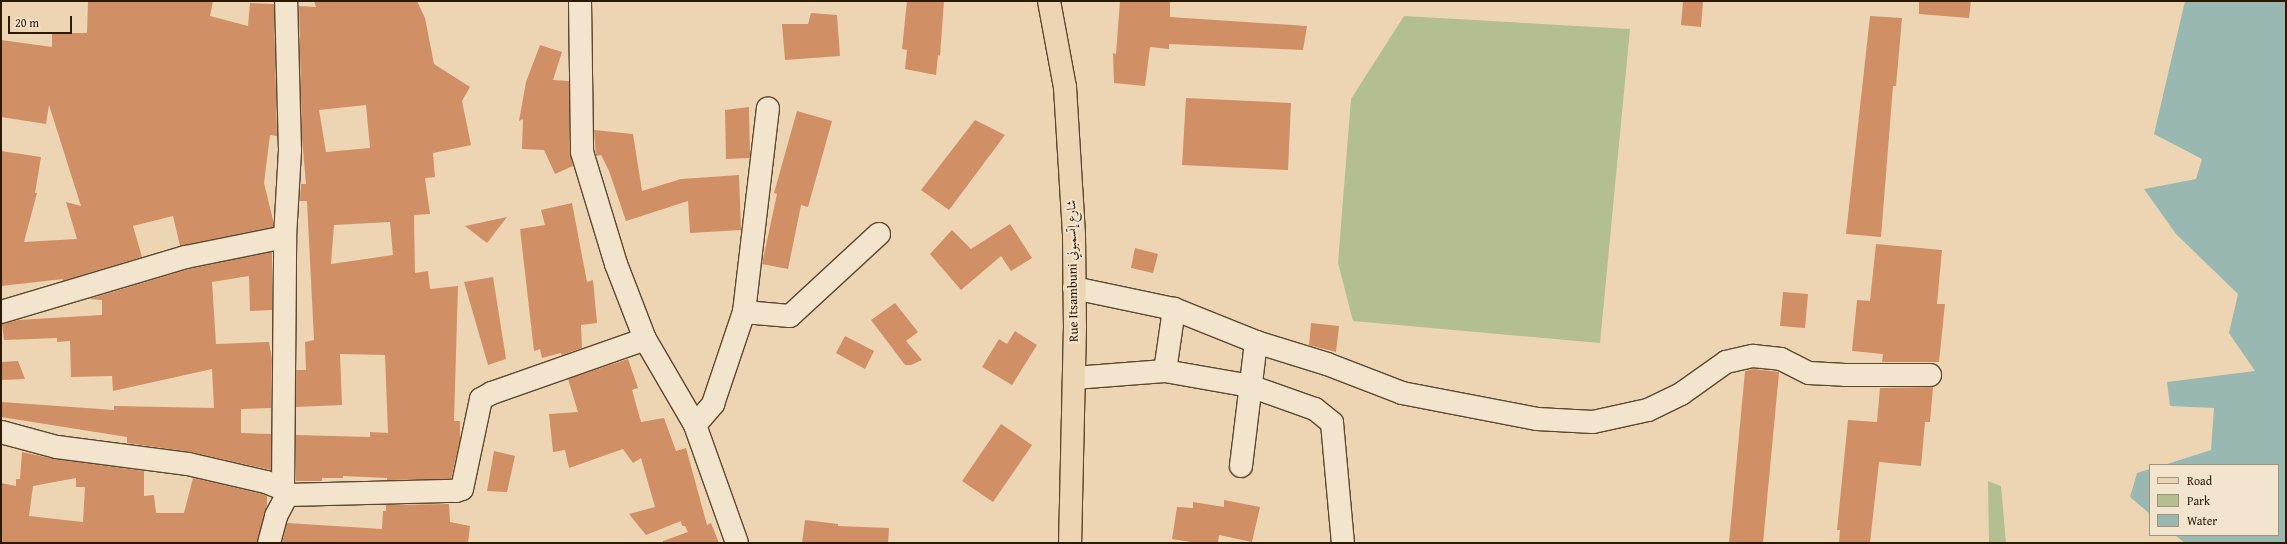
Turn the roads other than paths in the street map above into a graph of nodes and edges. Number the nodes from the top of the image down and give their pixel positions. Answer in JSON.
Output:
{"nodes":[{"id":1,"x":286,"y":1,"type":"edge"},
{"id":2,"x":580,"y":1,"type":"edge"},
{"id":3,"x":1049,"y":1,"type":"edge"},
{"id":4,"x":768,"y":108,"type":"dead end"},
{"id":5,"x":878,"y":234,"type":"dead end"},
{"id":6,"x":285,"y":237,"type":"junction"},
{"id":7,"x":1074,"y":288,"type":"junction"},
{"id":8,"x":1174,"y":309,"type":"junction"},
{"id":9,"x":1,"y":312,"type":"edge"},
{"id":10,"x":744,"y":312,"type":"junction"},
{"id":11,"x":645,"y":339,"type":"junction"},
{"id":12,"x":1256,"y":342,"type":"junction"},
{"id":13,"x":1165,"y":371,"type":"junction"},
{"id":14,"x":1930,"y":375,"type":"dead end"},
{"id":15,"x":1074,"y":378,"type":"junction"},
{"id":16,"x":1250,"y":386,"type":"junction"},
{"id":17,"x":695,"y":425,"type":"junction"},
{"id":18,"x":1,"y":432,"type":"edge"},
{"id":19,"x":1241,"y":466,"type":"dead end"},
{"id":20,"x":286,"y":492,"type":"junction"},
{"id":21,"x":269,"y":543,"type":"edge"},
{"id":22,"x":737,"y":543,"type":"edge"},
{"id":23,"x":1070,"y":543,"type":"edge"},
{"id":24,"x":1343,"y":543,"type":"edge"}],
"edges":[{"from":1,"to":6,"type":"street"},
{"from":2,"to":11,"type":"street"},
{"from":3,"to":7,"type":"main road","name":"Rue Itsambuni شارع إتسمبوني"},
{"from":4,"to":10,"type":"street"},
{"from":5,"to":10,"type":"street"},
{"from":6,"to":9,"type":"street"},
{"from":6,"to":20,"type":"street"},
{"from":7,"to":8,"type":"street"},
{"from":7,"to":15,"type":"main road","name":"Rue Itsambuni شارع إتسمبوني"},
{"from":8,"to":12,"type":"street"},
{"from":8,"to":13,"type":"street"},
{"from":10,"to":17,"type":"street"},
{"from":11,"to":17,"type":"street"},
{"from":11,"to":20,"type":"street"},
{"from":12,"to":14,"type":"street"},
{"from":12,"to":16,"type":"street"},
{"from":13,"to":15,"type":"street"},
{"from":13,"to":16,"type":"street"},
{"from":15,"to":23,"type":"main road","name":"Rue Itsambuni شارع إتسمبوني"},
{"from":16,"to":19,"type":"street"},
{"from":16,"to":24,"type":"street"},
{"from":17,"to":22,"type":"street"},
{"from":18,"to":20,"type":"street"},
{"from":20,"to":21,"type":"street"}]}
